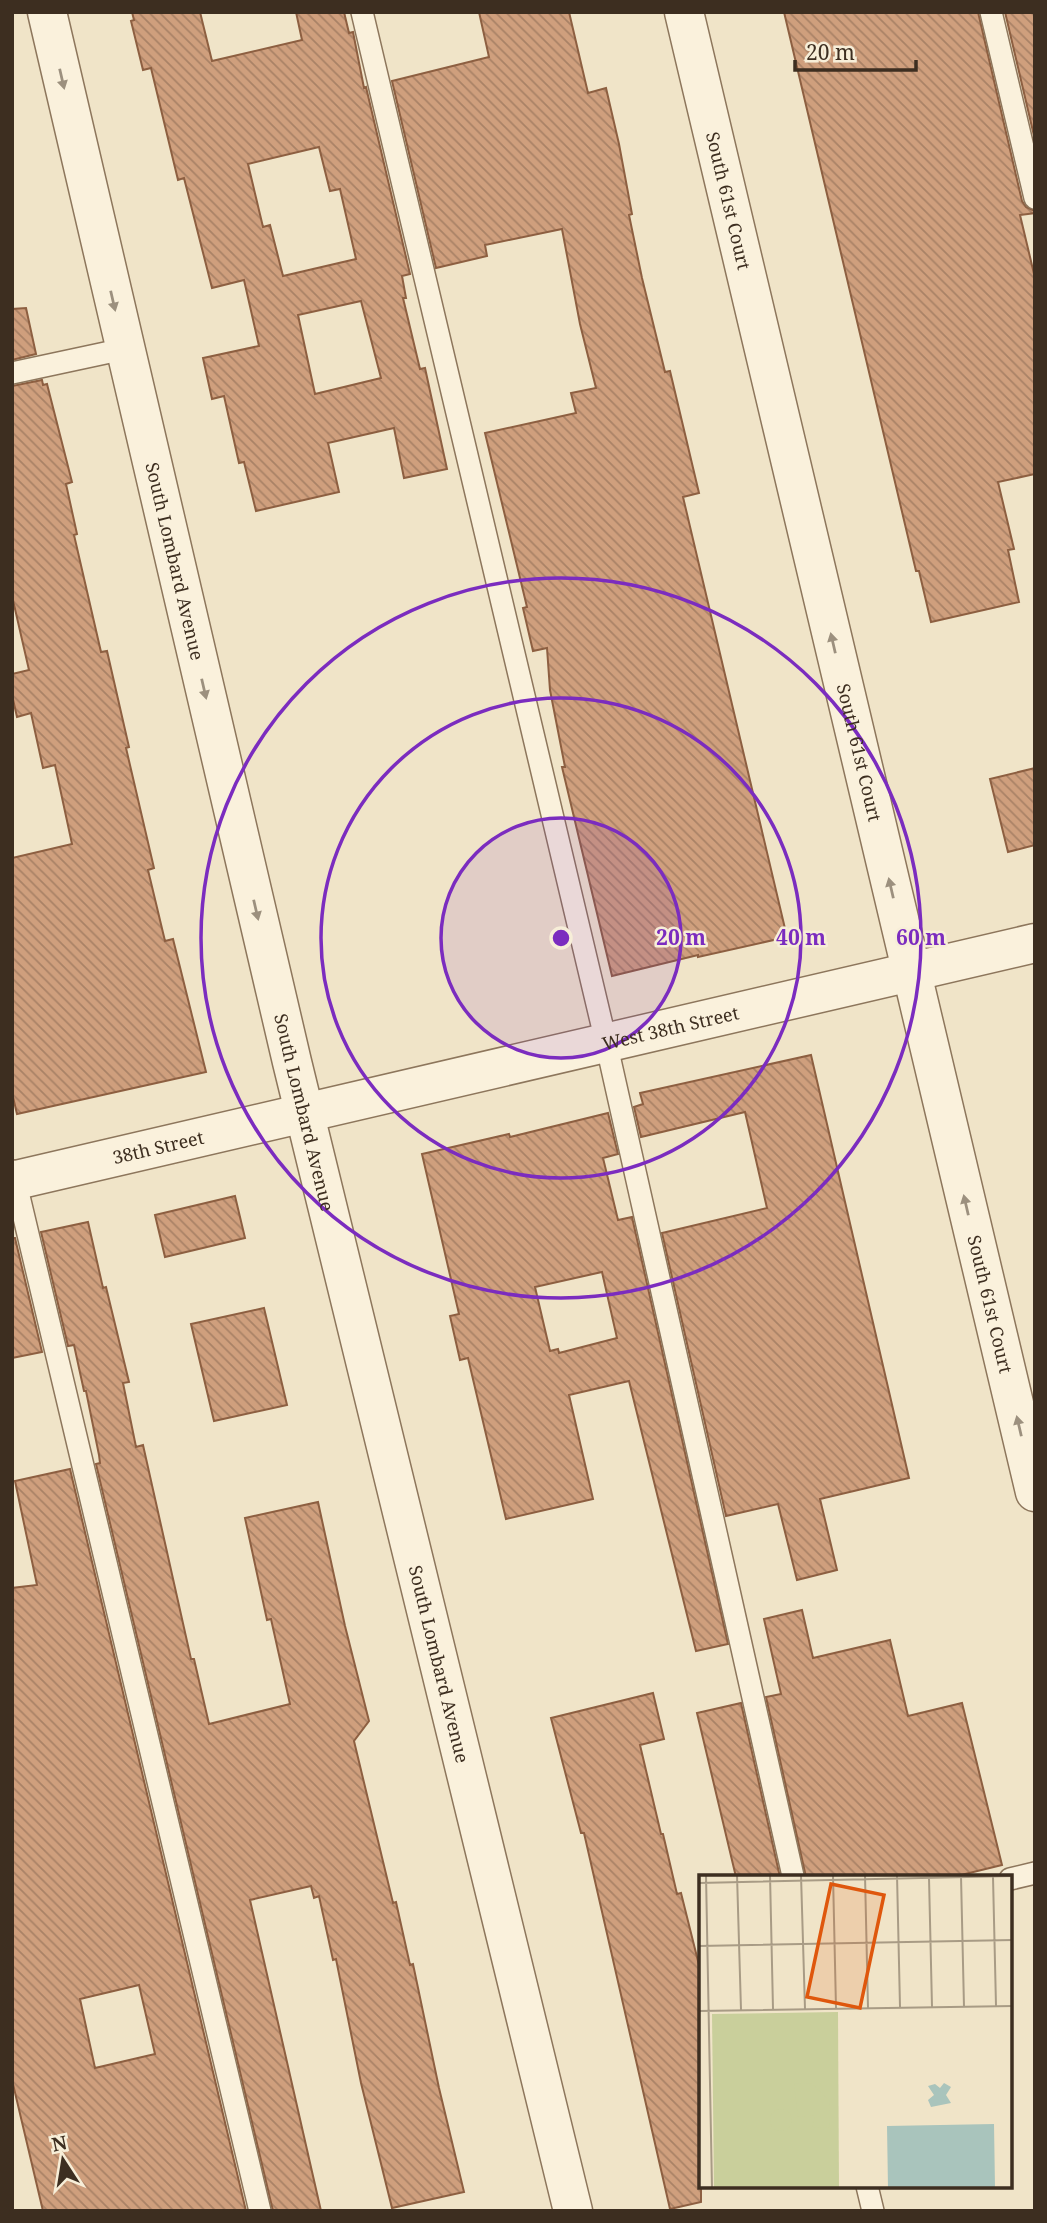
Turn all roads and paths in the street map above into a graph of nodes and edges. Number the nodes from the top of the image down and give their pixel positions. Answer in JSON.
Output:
{"nodes":[{"id":1,"x":47,"y":12,"type":"edge"},
{"id":2,"x":362,"y":12,"type":"edge"},
{"id":3,"x":684,"y":12,"type":"edge"},
{"id":4,"x":991,"y":12,"type":"edge"},
{"id":5,"x":1035,"y":198,"type":"edge"},
{"id":6,"x":124,"y":349,"type":"junction"},
{"id":7,"x":12,"y":373,"type":"edge"},
{"id":8,"x":1035,"y":943,"type":"edge"},
{"id":9,"x":911,"y":971,"type":"junction"},
{"id":10,"x":606,"y":1042,"type":"junction"},
{"id":11,"x":304,"y":1112,"type":"junction"},
{"id":12,"x":13,"y":1176,"type":"edge"},
{"id":13,"x":1035,"y":1492,"type":"edge"},
{"id":14,"x":1035,"y":1873,"type":"edge"},
{"id":15,"x":793,"y":1875,"type":"edge"},
{"id":16,"x":1012,"y":1879,"type":"edge"},
{"id":17,"x":867,"y":2188,"type":"edge"},
{"id":18,"x":260,"y":2211,"type":"edge"},
{"id":19,"x":573,"y":2211,"type":"edge"},
{"id":20,"x":873,"y":2211,"type":"edge"}],
"edges":[{"from":1,"to":6,"type":"street","name":"South Lombard Avenue","one_way":true},
{"from":2,"to":10,"type":"lane"},
{"from":9,"to":3,"type":"street","name":"South 61st Court","one_way":true},
{"from":4,"to":5,"type":"lane"},
{"from":6,"to":7,"type":"lane"},
{"from":6,"to":11,"type":"street","name":"South Lombard Avenue","one_way":true},
{"from":8,"to":9,"type":"street","name":"West 38th Street"},
{"from":9,"to":10,"type":"street","name":"West 38th Street"},
{"from":13,"to":9,"type":"street","name":"South 61st Court","one_way":true},
{"from":10,"to":11,"type":"street","name":"West 38th Street"},
{"from":10,"to":15,"type":"lane"},
{"from":11,"to":12,"type":"street","name":"38th Street"},
{"from":11,"to":19,"type":"street","name":"South Lombard Avenue"},
{"from":12,"to":18,"type":"lane"},
{"from":14,"to":16,"type":"lane"},
{"from":17,"to":20,"type":"lane"}]}
